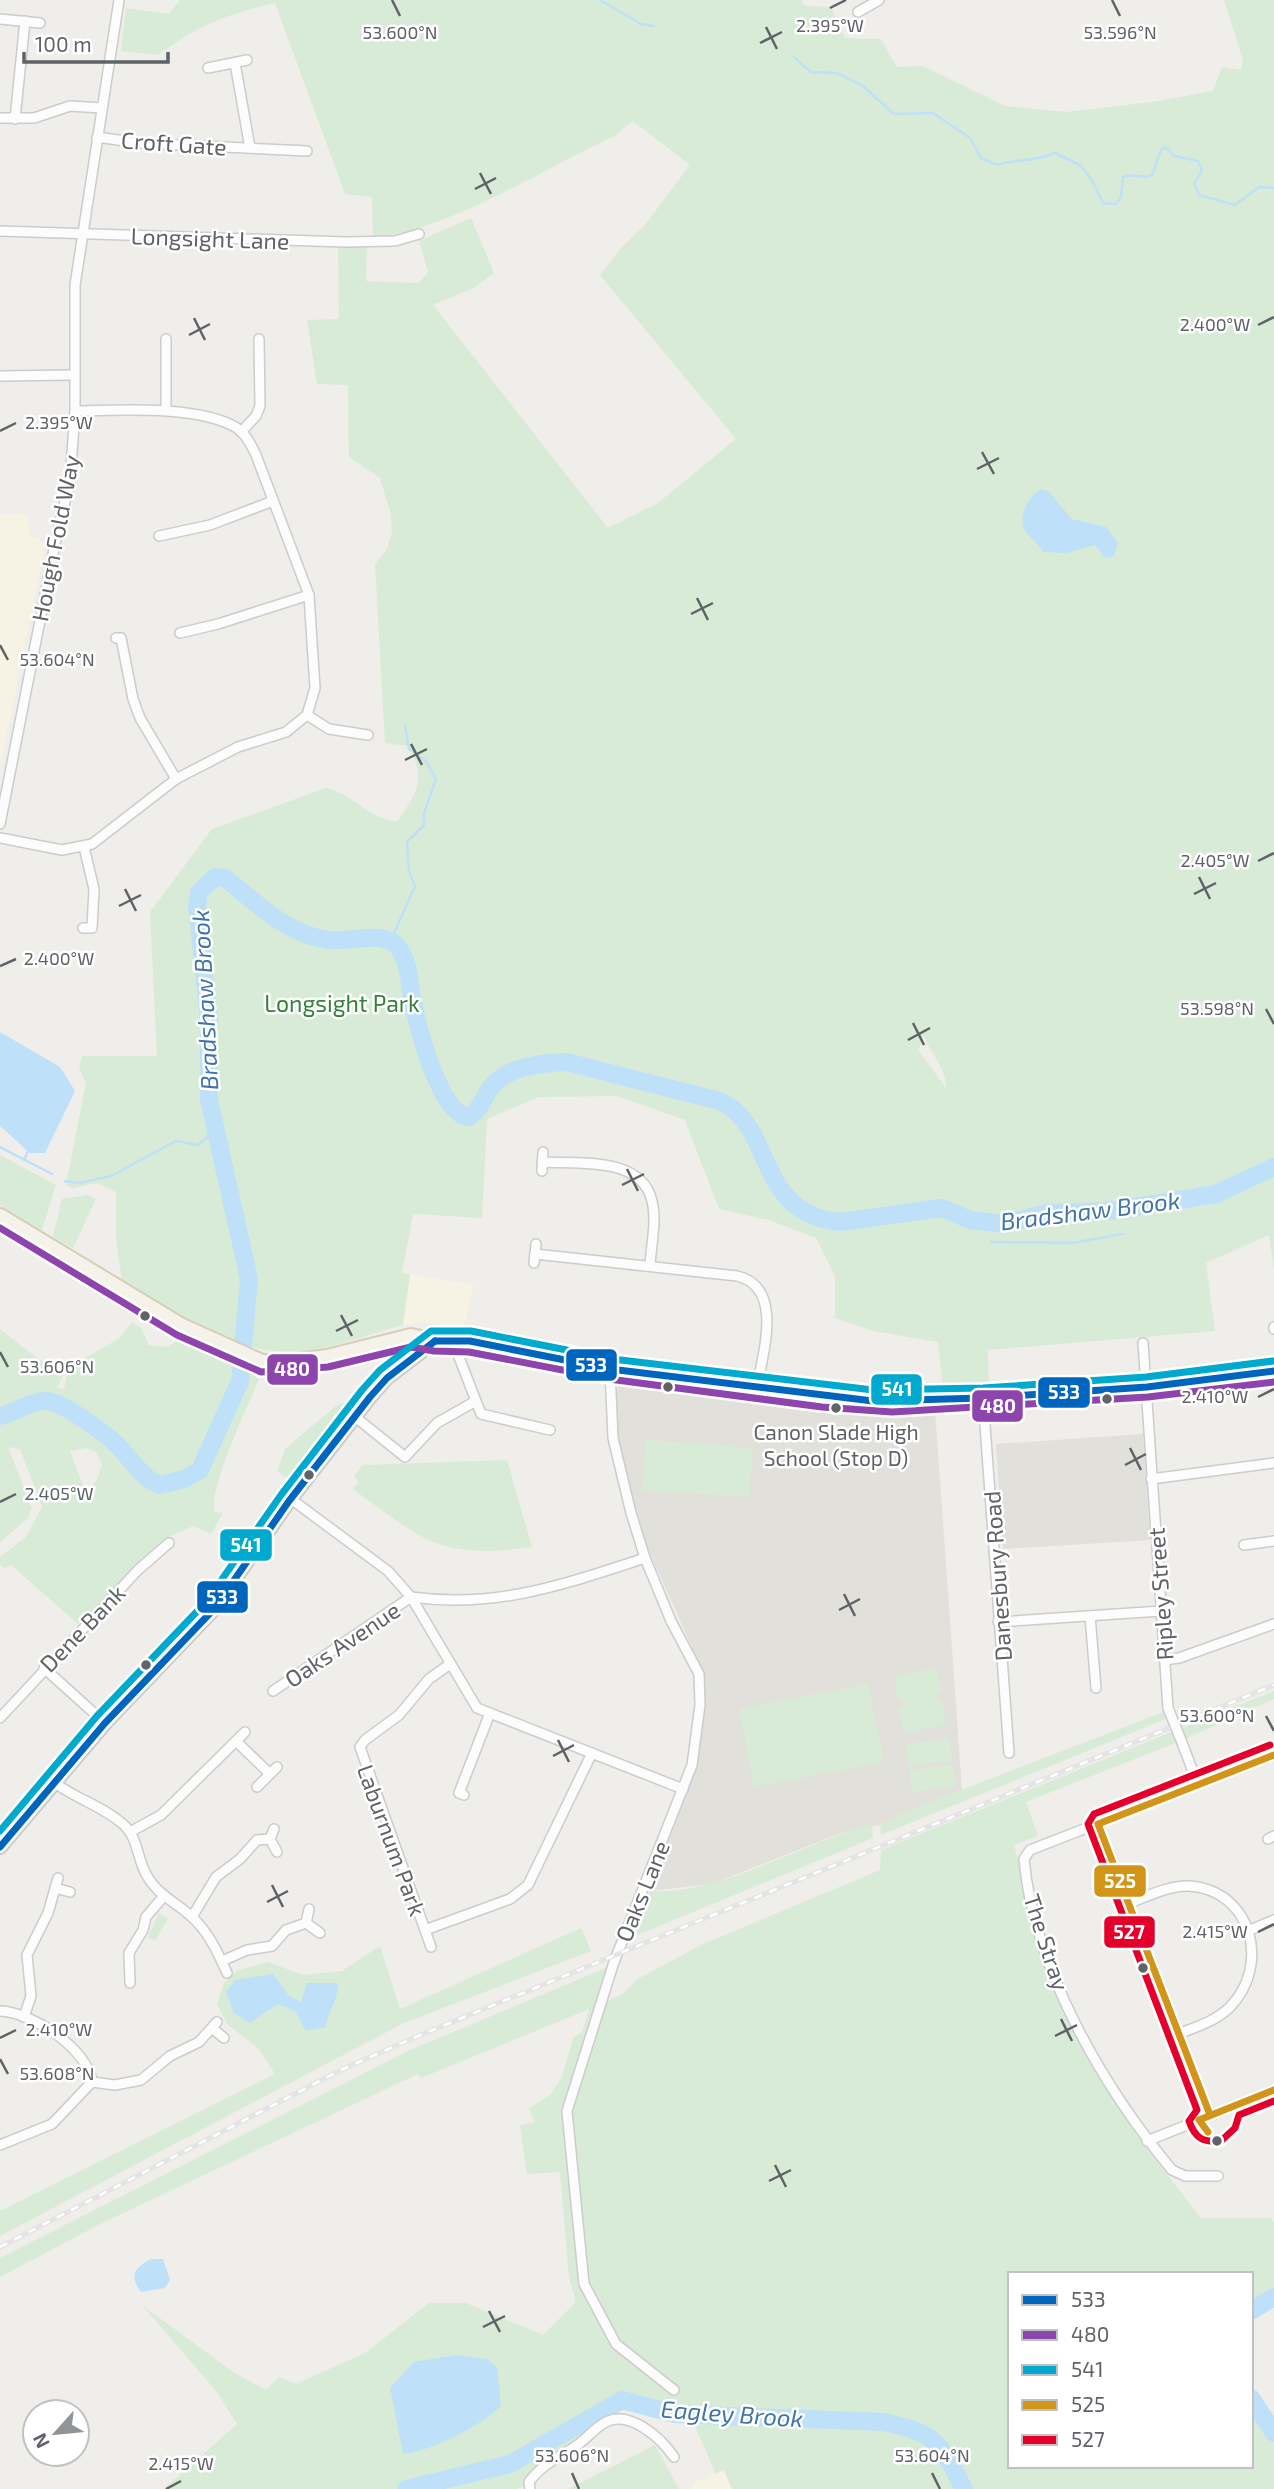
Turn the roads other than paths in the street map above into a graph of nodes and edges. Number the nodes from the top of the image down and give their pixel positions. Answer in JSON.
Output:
{"nodes":[{"id":1,"x":119,"y":0,"type":"edge"},
{"id":2,"x":879,"y":0,"type":"edge"},
{"id":3,"x":858,"y":12,"type":"dead end"},
{"id":4,"x":0,"y":19,"type":"edge"},
{"id":5,"x":25,"y":21,"type":"junction"},
{"id":6,"x":40,"y":23,"type":"dead end"},
{"id":7,"x":247,"y":60,"type":"dead end"},
{"id":8,"x":235,"y":63,"type":"junction"},
{"id":9,"x":208,"y":68,"type":"dead end"},
{"id":10,"x":102,"y":108,"type":"junction"},
{"id":11,"x":0,"y":118,"type":"edge"},
{"id":12,"x":15,"y":119,"type":"junction"},
{"id":13,"x":97,"y":137,"type":"junction"},
{"id":14,"x":250,"y":148,"type":"junction"},
{"id":15,"x":307,"y":149,"type":"dead end"},
{"id":16,"x":0,"y":231,"type":"edge"},
{"id":17,"x":82,"y":234,"type":"junction"},
{"id":18,"x":419,"y":234,"type":"dead end"},
{"id":19,"x":166,"y":336,"type":"dead end"},
{"id":20,"x":259,"y":337,"type":"dead end"},
{"id":21,"x":72,"y":375,"type":"junction"},
{"id":22,"x":0,"y":376,"type":"edge"},
{"id":23,"x":166,"y":410,"type":"junction"},
{"id":24,"x":75,"y":411,"type":"junction"},
{"id":25,"x":241,"y":432,"type":"junction"},
{"id":26,"x":274,"y":501,"type":"junction"},
{"id":27,"x":159,"y":535,"type":"dead end"},
{"id":28,"x":309,"y":595,"type":"junction"},
{"id":29,"x":180,"y":633,"type":"dead end"},
{"id":30,"x":116,"y":638,"type":"dead end"},
{"id":31,"x":307,"y":715,"type":"junction"},
{"id":32,"x":368,"y":735,"type":"dead end"},
{"id":33,"x":176,"y":779,"type":"junction"},
{"id":34,"x":0,"y":824,"type":"edge"},
{"id":35,"x":0,"y":838,"type":"edge"},
{"id":36,"x":84,"y":847,"type":"junction"},
{"id":37,"x":83,"y":928,"type":"dead end"},
{"id":38,"x":542,"y":1162,"type":"dead end"},
{"id":39,"x":0,"y":1216,"type":"edge"},
{"id":40,"x":535,"y":1254,"type":"dead end"},
{"id":41,"x":650,"y":1266,"type":"junction"},
{"id":42,"x":452,"y":1339,"type":"junction"},
{"id":43,"x":435,"y":1341,"type":"junction"},
{"id":44,"x":1143,"y":1343,"type":"dead end"},
{"id":45,"x":610,"y":1369,"type":"junction"},
{"id":46,"x":1274,"y":1371,"type":"edge"},
{"id":47,"x":1147,"y":1387,"type":"junction"},
{"id":48,"x":757,"y":1388,"type":"junction"},
{"id":49,"x":983,"y":1398,"type":"junction"},
{"id":50,"x":474,"y":1402,"type":"junction"},
{"id":51,"x":354,"y":1416,"type":"junction"},
{"id":52,"x":550,"y":1430,"type":"dead end"},
{"id":53,"x":1274,"y":1463,"type":"edge"},
{"id":54,"x":1152,"y":1479,"type":"junction"},
{"id":55,"x":291,"y":1499,"type":"junction"},
{"id":56,"x":1274,"y":1541,"type":"edge"},
{"id":57,"x":169,"y":1543,"type":"dead end"},
{"id":58,"x":1244,"y":1545,"type":"dead end"},
{"id":59,"x":645,"y":1558,"type":"junction"},
{"id":60,"x":411,"y":1597,"type":"junction"},
{"id":61,"x":1161,"y":1611,"type":"junction"},
{"id":62,"x":1090,"y":1616,"type":"junction"},
{"id":63,"x":998,"y":1622,"type":"junction"},
{"id":64,"x":1274,"y":1624,"type":"edge"},
{"id":65,"x":1164,"y":1660,"type":"junction"},
{"id":66,"x":450,"y":1664,"type":"junction"},
{"id":67,"x":44,"y":1668,"type":"junction"},
{"id":68,"x":1096,"y":1688,"type":"dead end"},
{"id":69,"x":272,"y":1692,"type":"dead end"},
{"id":70,"x":490,"y":1713,"type":"junction"},
{"id":71,"x":0,"y":1718,"type":"edge"},
{"id":72,"x":104,"y":1723,"type":"junction"},
{"id":73,"x":245,"y":1731,"type":"dead end"},
{"id":74,"x":236,"y":1741,"type":"junction"},
{"id":75,"x":592,"y":1753,"type":"junction"},
{"id":76,"x":1009,"y":1753,"type":"dead end"},
{"id":77,"x":1274,"y":1755,"type":"edge"},
{"id":78,"x":55,"y":1783,"type":"junction"},
{"id":79,"x":1198,"y":1784,"type":"junction"},
{"id":80,"x":257,"y":1787,"type":"dead end"},
{"id":81,"x":683,"y":1789,"type":"junction"},
{"id":82,"x":464,"y":1795,"type":"dead end"},
{"id":83,"x":1098,"y":1824,"type":"junction"},
{"id":84,"x":130,"y":1832,"type":"junction"},
{"id":85,"x":0,"y":1846,"type":"edge"},
{"id":86,"x":277,"y":1852,"type":"dead end"},
{"id":87,"x":58,"y":1878,"type":"dead end"},
{"id":88,"x":55,"y":1888,"type":"junction"},
{"id":89,"x":70,"y":1892,"type":"dead end"},
{"id":90,"x":163,"y":1897,"type":"junction"},
{"id":91,"x":1127,"y":1904,"type":"junction"},
{"id":92,"x":309,"y":1909,"type":"dead end"},
{"id":93,"x":192,"y":1917,"type":"junction"},
{"id":94,"x":1274,"y":1920,"type":"edge"},
{"id":95,"x":306,"y":1923,"type":"junction"},
{"id":96,"x":425,"y":1930,"type":"junction"},
{"id":97,"x":1250,"y":1930,"type":"junction"},
{"id":98,"x":320,"y":1933,"type":"dead end"},
{"id":99,"x":431,"y":1947,"type":"dead end"},
{"id":100,"x":222,"y":1961,"type":"junction"},
{"id":101,"x":227,"y":1973,"type":"dead end"},
{"id":102,"x":130,"y":1983,"type":"dead end"},
{"id":103,"x":0,"y":2011,"type":"edge"},
{"id":104,"x":24,"y":2017,"type":"junction"},
{"id":105,"x":1178,"y":2034,"type":"junction"},
{"id":106,"x":224,"y":2038,"type":"dead end"},
{"id":107,"x":92,"y":2082,"type":"junction"},
{"id":108,"x":1272,"y":2091,"type":"edge"},
{"id":109,"x":1274,"y":2102,"type":"edge"},
{"id":110,"x":1210,"y":2115,"type":"junction"},
{"id":111,"x":1147,"y":2141,"type":"junction"},
{"id":112,"x":0,"y":2145,"type":"edge"},
{"id":113,"x":1217,"y":2176,"type":"dead end"},
{"id":114,"x":674,"y":2390,"type":"dead end"},
{"id":115,"x":674,"y":2457,"type":"dead end"},
{"id":116,"x":530,"y":2489,"type":"edge"}],
"edges":[{"from":1,"to":10,"type":"street","name":"Hough Fold Way"},
{"from":2,"to":3,"type":"street"},
{"from":4,"to":5,"type":"street"},
{"from":5,"to":6,"type":"street"},
{"from":5,"to":12,"type":"street"},
{"from":7,"to":8,"type":"street"},
{"from":8,"to":9,"type":"street"},
{"from":8,"to":14,"type":"street","name":"Croft Gate"},
{"from":10,"to":12,"type":"street"},
{"from":10,"to":13,"type":"street","name":"Hough Fold Way"},
{"from":11,"to":12,"type":"street"},
{"from":13,"to":14,"type":"street","name":"Croft Gate"},
{"from":13,"to":17,"type":"street","name":"Hough Fold Way"},
{"from":14,"to":15,"type":"street","name":"Croft Gate"},
{"from":16,"to":17,"type":"street","name":"Longsight Lane"},
{"from":17,"to":18,"type":"street","name":"Longsight Lane"},
{"from":17,"to":21,"type":"street","name":"Hough Fold Way"},
{"from":19,"to":23,"type":"street"},
{"from":20,"to":25,"type":"street"},
{"from":21,"to":22,"type":"street"},
{"from":21,"to":24,"type":"street","name":"Hough Fold Way"},
{"from":23,"to":24,"type":"street"},
{"from":23,"to":25,"type":"street"},
{"from":24,"to":34,"type":"street","name":"Hough Fold Way"},
{"from":25,"to":26,"type":"street"},
{"from":26,"to":27,"type":"street"},
{"from":26,"to":28,"type":"street"},
{"from":28,"to":29,"type":"street"},
{"from":28,"to":31,"type":"street"},
{"from":30,"to":33,"type":"street"},
{"from":31,"to":32,"type":"street"},
{"from":31,"to":33,"type":"street"},
{"from":33,"to":36,"type":"street"},
{"from":35,"to":36,"type":"street"},
{"from":36,"to":37,"type":"street"},
{"from":38,"to":41,"type":"street"},
{"from":39,"to":43,"type":"main road"},
{"from":40,"to":41,"type":"street"},
{"from":41,"to":48,"type":"street"},
{"from":42,"to":43,"type":"main road"},
{"from":42,"to":45,"type":"main road"},
{"from":42,"to":50,"type":"street"},
{"from":43,"to":51,"type":"main road"},
{"from":44,"to":47,"type":"street","name":"Ripley Street"},
{"from":45,"to":48,"type":"main road"},
{"from":45,"to":59,"type":"street","name":"Oaks Lane"},
{"from":46,"to":47,"type":"main road"},
{"from":47,"to":49,"type":"main road"},
{"from":47,"to":54,"type":"street","name":"Ripley Street"},
{"from":48,"to":49,"type":"main road"},
{"from":49,"to":63,"type":"street","name":"Danesbury Road"},
{"from":50,"to":51,"type":"street"},
{"from":50,"to":52,"type":"street"},
{"from":51,"to":55,"type":"main road"},
{"from":53,"to":54,"type":"street"},
{"from":54,"to":61,"type":"street","name":"Ripley Street"},
{"from":55,"to":60,"type":"street","name":"Oaks Avenue"},
{"from":55,"to":72,"type":"main road"},
{"from":56,"to":58,"type":"street"},
{"from":57,"to":67,"type":"street","name":"Dene Bank"},
{"from":59,"to":60,"type":"street","name":"Oaks Avenue"},
{"from":59,"to":81,"type":"street","name":"Oaks Lane"},
{"from":60,"to":66,"type":"street"},
{"from":60,"to":69,"type":"street","name":"Oaks Avenue"},
{"from":61,"to":62,"type":"street"},
{"from":61,"to":65,"type":"street","name":"Ripley Street"},
{"from":62,"to":63,"type":"street"},
{"from":62,"to":68,"type":"street"},
{"from":63,"to":76,"type":"street","name":"Danesbury Road"},
{"from":64,"to":65,"type":"street"},
{"from":65,"to":79,"type":"street","name":"Ripley Street","bridge":true},
{"from":66,"to":70,"type":"street"},
{"from":66,"to":96,"type":"street","name":"Laburnum Park"},
{"from":67,"to":71,"type":"street","name":"Dene Bank"},
{"from":67,"to":72,"type":"street"},
{"from":70,"to":75,"type":"street"},
{"from":70,"to":82,"type":"street"},
{"from":72,"to":78,"type":"main road"},
{"from":73,"to":74,"type":"street"},
{"from":74,"to":80,"type":"street"},
{"from":74,"to":84,"type":"street"},
{"from":75,"to":81,"type":"street"},
{"from":75,"to":96,"type":"street","name":"Laburnum Park"},
{"from":77,"to":79,"type":"street"},
{"from":78,"to":84,"type":"street"},
{"from":78,"to":85,"type":"main road"},
{"from":79,"to":83,"type":"street"},
{"from":81,"to":114,"type":"street","name":"Oaks Lane"},
{"from":83,"to":91,"type":"street"},
{"from":83,"to":111,"type":"street","name":"The Stray"},
{"from":84,"to":90,"type":"street"},
{"from":86,"to":93,"type":"street"},
{"from":87,"to":88,"type":"street"},
{"from":88,"to":89,"type":"street"},
{"from":88,"to":104,"type":"street"},
{"from":90,"to":93,"type":"street"},
{"from":90,"to":102,"type":"street"},
{"from":91,"to":97,"type":"street"},
{"from":91,"to":105,"type":"street"},
{"from":92,"to":95,"type":"street"},
{"from":93,"to":100,"type":"street"},
{"from":94,"to":97,"type":"street"},
{"from":95,"to":98,"type":"street"},
{"from":95,"to":100,"type":"street"},
{"from":96,"to":99,"type":"street","name":"Laburnum Park"},
{"from":97,"to":105,"type":"street"},
{"from":100,"to":101,"type":"street"},
{"from":103,"to":104,"type":"street"},
{"from":104,"to":107,"type":"street"},
{"from":105,"to":110,"type":"street"},
{"from":106,"to":107,"type":"street"},
{"from":107,"to":112,"type":"street"},
{"from":108,"to":109,"type":"street"},
{"from":108,"to":110,"type":"street"},
{"from":110,"to":111,"type":"street"},
{"from":111,"to":113,"type":"street","name":"The Stray"},
{"from":115,"to":116,"type":"street"}]}
